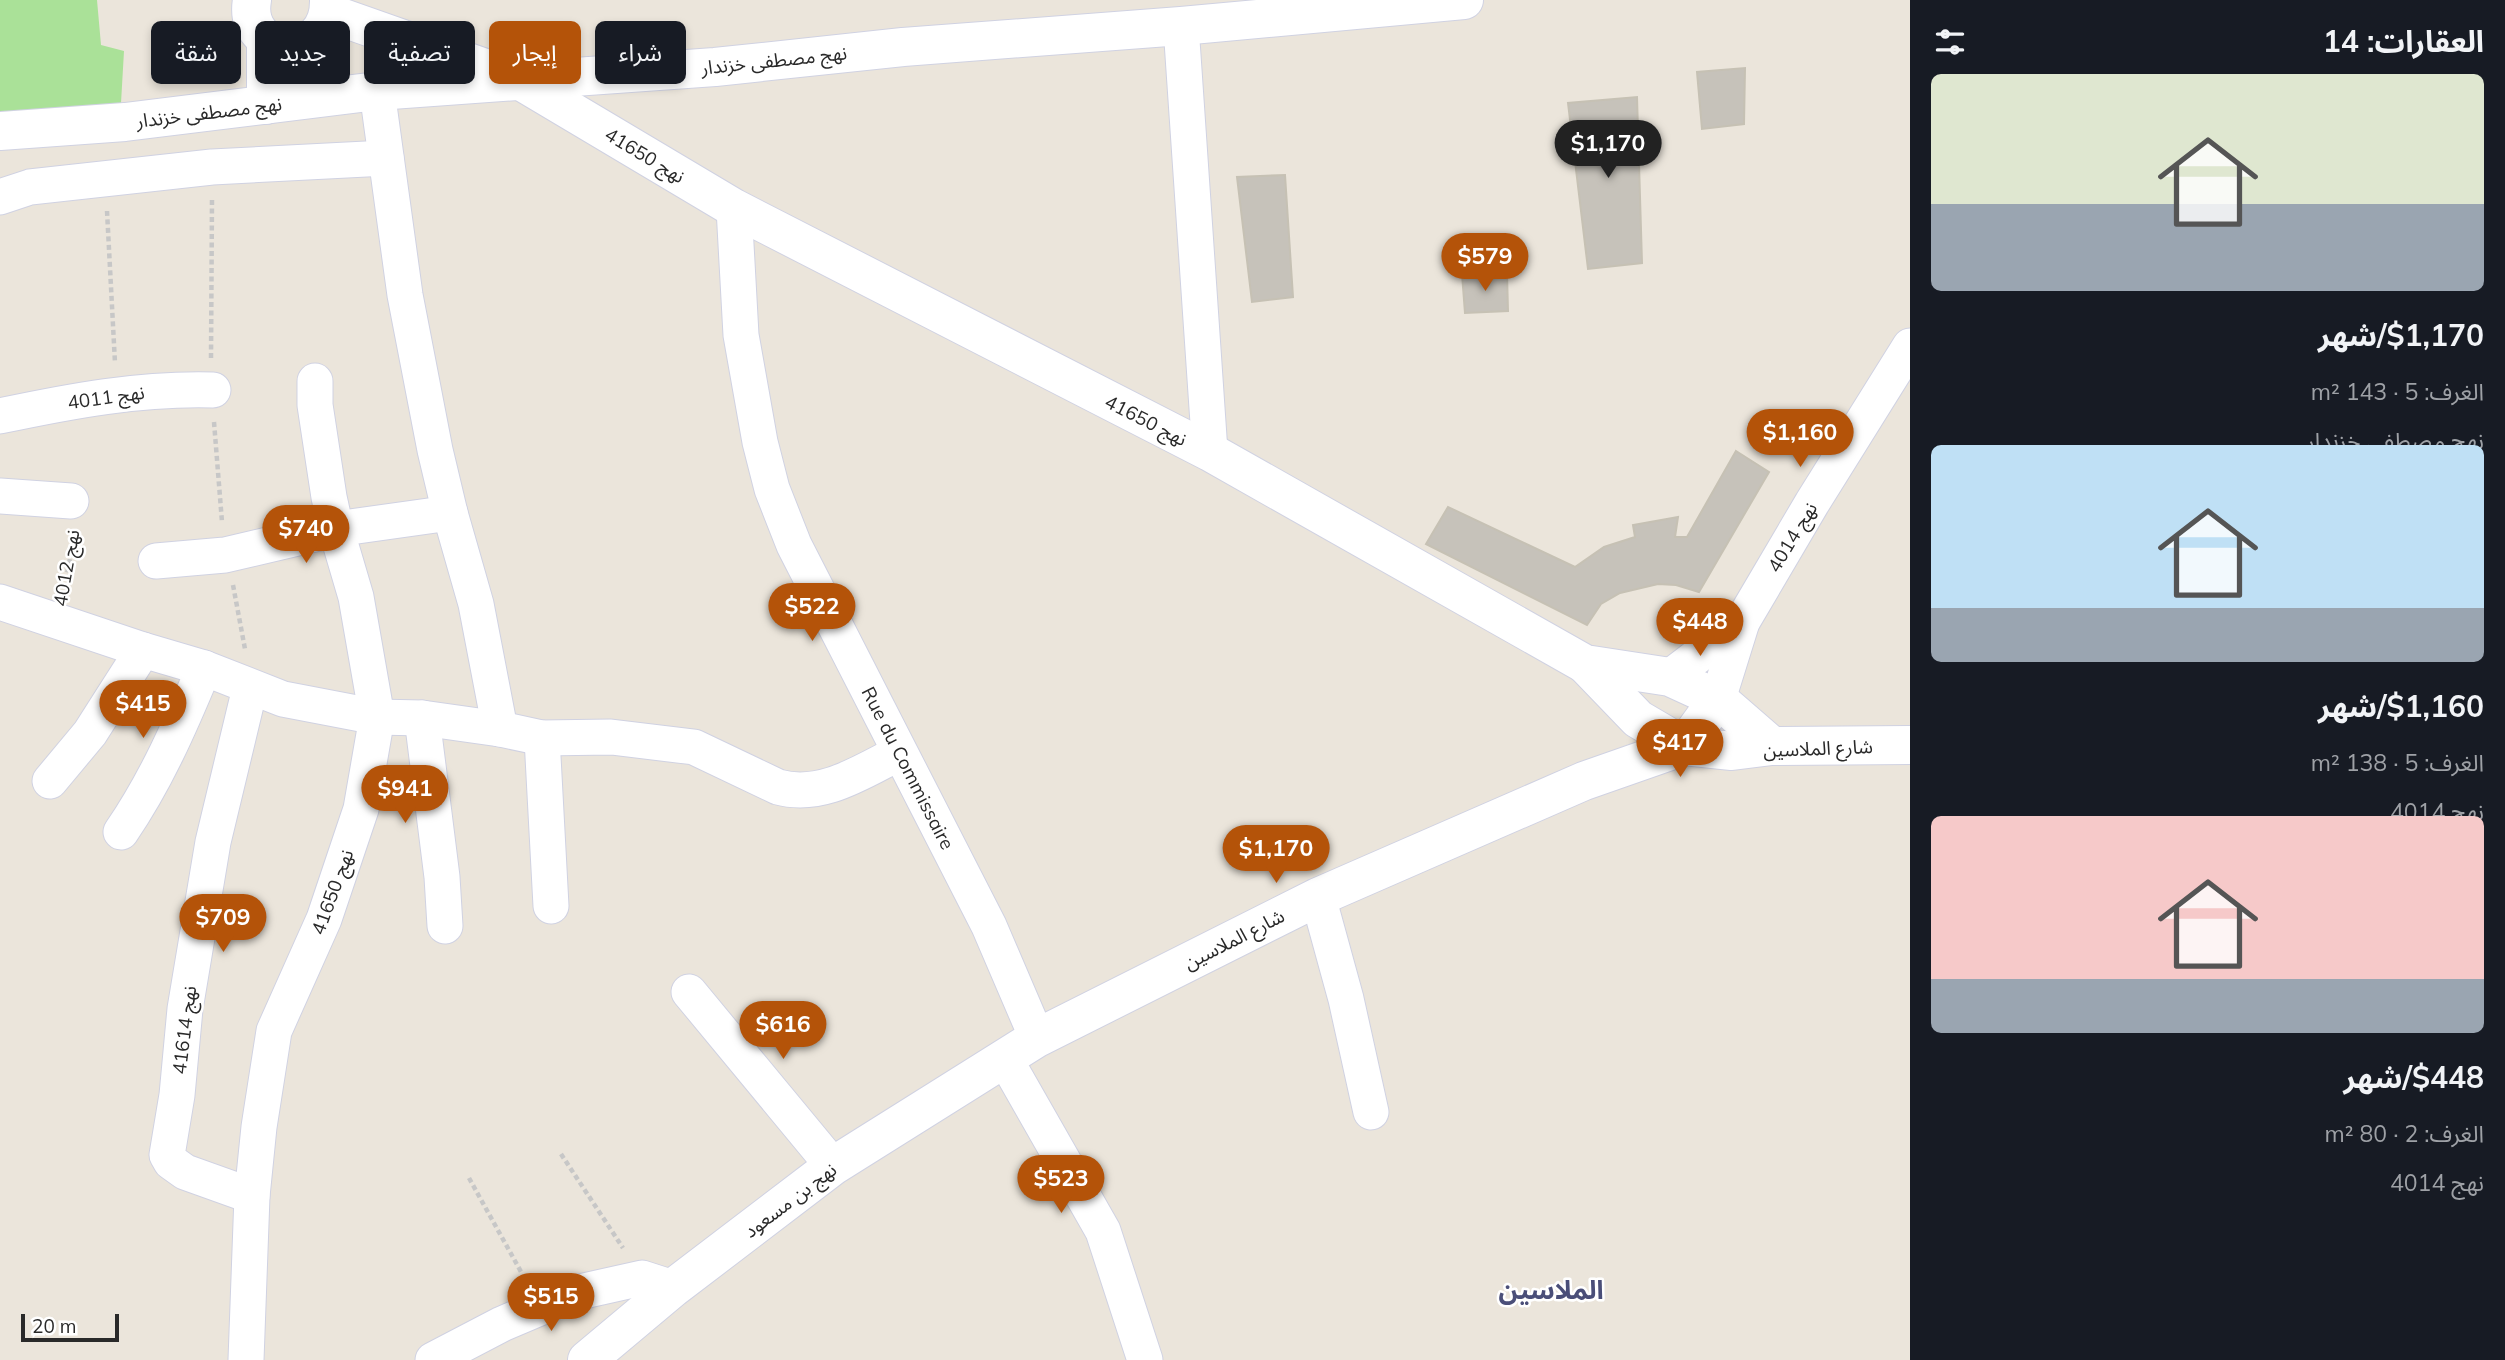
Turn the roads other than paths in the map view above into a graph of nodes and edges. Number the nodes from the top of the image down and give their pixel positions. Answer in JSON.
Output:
{"nodes":[{"id":1,"x":251,"y":0,"type":"edge"},
{"id":2,"x":1464,"y":0,"type":"edge"},
{"id":3,"x":325,"y":17,"type":"edge"},
{"id":4,"x":255,"y":25,"type":"edge"},
{"id":5,"x":1181,"y":26,"type":"junction"},
{"id":6,"x":489,"y":70,"type":"edge"},
{"id":7,"x":581,"y":76,"type":"edge"},
{"id":8,"x":489,"y":82,"type":"edge"},
{"id":9,"x":266,"y":84,"type":"edge"},
{"id":10,"x":526,"y":84,"type":"edge"},
{"id":11,"x":377,"y":91,"type":"junction"},
{"id":12,"x":321,"y":97,"type":"junction"},
{"id":13,"x":266,"y":105,"type":"junction"},
{"id":14,"x":0,"y":131,"type":"edge"},
{"id":15,"x":386,"y":158,"type":"junction"},
{"id":16,"x":0,"y":197,"type":"edge"},
{"id":17,"x":734,"y":208,"type":"junction"},
{"id":18,"x":1910,"y":346,"type":"edge"},
{"id":19,"x":315,"y":381,"type":"dead end"},
{"id":20,"x":212,"y":390,"type":"road end"},
{"id":21,"x":0,"y":416,"type":"edge"},
{"id":22,"x":1210,"y":452,"type":"junction"},
{"id":23,"x":0,"y":496,"type":"edge"},
{"id":24,"x":71,"y":501,"type":"road end"},
{"id":25,"x":450,"y":513,"type":"junction"},
{"id":26,"x":336,"y":529,"type":"junction"},
{"id":27,"x":156,"y":561,"type":"dead end"},
{"id":28,"x":0,"y":602,"type":"edge"},
{"id":29,"x":1742,"y":622,"type":"junction"},
{"id":30,"x":143,"y":650,"type":"junction"},
{"id":31,"x":1585,"y":664,"type":"junction"},
{"id":32,"x":204,"y":668,"type":"junction"},
{"id":33,"x":1670,"y":677,"type":"junction"},
{"id":34,"x":250,"y":688,"type":"junction"},
{"id":35,"x":1718,"y":699,"type":"junction"},
{"id":36,"x":377,"y":718,"type":"junction"},
{"id":37,"x":422,"y":719,"type":"junction"},
{"id":38,"x":1638,"y":719,"type":"junction"},
{"id":39,"x":500,"y":729,"type":"junction"},
{"id":40,"x":542,"y":738,"type":"junction"},
{"id":41,"x":1910,"y":745,"type":"edge"},
{"id":42,"x":1684,"y":746,"type":"junction"},
{"id":43,"x":1772,"y":746,"type":"junction"},
{"id":44,"x":899,"y":753,"type":"junction"},
{"id":45,"x":50,"y":781,"type":"dead end"},
{"id":46,"x":1584,"y":781,"type":"junction"},
{"id":47,"x":121,"y":832,"type":"dead end"},
{"id":48,"x":1318,"y":897,"type":"junction"},
{"id":49,"x":551,"y":906,"type":"dead end"},
{"id":50,"x":445,"y":926,"type":"dead end"},
{"id":51,"x":689,"y":992,"type":"dead end"},
{"id":52,"x":1037,"y":1038,"type":"junction"},
{"id":53,"x":1005,"y":1059,"type":"junction"},
{"id":54,"x":1371,"y":1112,"type":"dead end"},
{"id":55,"x":833,"y":1166,"type":"junction"},
{"id":56,"x":253,"y":1196,"type":"junction"},
{"id":57,"x":658,"y":1283,"type":"junction"},
{"id":58,"x":246,"y":1360,"type":"edge"},
{"id":59,"x":433,"y":1360,"type":"edge"},
{"id":60,"x":587,"y":1360,"type":"edge"},
{"id":61,"x":1145,"y":1360,"type":"edge"}],
"edges":[{"from":1,"to":4,"type":"street"},
{"from":2,"to":5,"type":"street","name":"نهج مصطفى خزندار"},
{"from":3,"to":6,"type":"street"},
{"from":3,"to":12,"type":"street"},
{"from":5,"to":7,"type":"street","name":"نهج مصطفى خزندار"},
{"from":5,"to":22,"type":"street"},
{"from":8,"to":11,"type":"street","name":"نهج مصطفى خزندار"},
{"from":9,"to":13,"type":"street"},
{"from":10,"to":17,"type":"street","name":"نهج 41650"},
{"from":11,"to":12,"type":"street","name":"نهج مصطفى خزندار"},
{"from":11,"to":15,"type":"street"},
{"from":12,"to":13,"type":"street","name":"نهج مصطفى خزندار"},
{"from":13,"to":14,"type":"street","name":"نهج مصطفى خزندار"},
{"from":15,"to":16,"type":"street"},
{"from":15,"to":25,"type":"street"},
{"from":17,"to":22,"type":"street","name":"نهج 41650"},
{"from":17,"to":44,"type":"street","name":"Rue du Commissaire"},
{"from":18,"to":29,"type":"street","name":"نهج 4014"},
{"from":19,"to":26,"type":"street","name":"نهج 41650"},
{"from":20,"to":21,"type":"street","name":"نهج 4011"},
{"from":22,"to":31,"type":"street","name":"نهج 41650"},
{"from":23,"to":24,"type":"street","name":"نهج 4012"},
{"from":25,"to":26,"type":"street"},
{"from":25,"to":39,"type":"street"},
{"from":26,"to":27,"type":"street"},
{"from":26,"to":36,"type":"street","name":"نهج 41650"},
{"from":28,"to":30,"type":"street"},
{"from":29,"to":33,"type":"street","name":"نهج 4014"},
{"from":29,"to":35,"type":"street","name":"نهج 4014"},
{"from":30,"to":32,"type":"street"},
{"from":30,"to":45,"type":"street"},
{"from":31,"to":33,"type":"street","name":"نهج 41650"},
{"from":31,"to":38,"type":"street","name":"شارع الملاسين"},
{"from":32,"to":34,"type":"street"},
{"from":32,"to":47,"type":"street"},
{"from":33,"to":35,"type":"street","name":"نهج 41650"},
{"from":33,"to":38,"type":"street","name":"شارع الملاسين"},
{"from":34,"to":36,"type":"street"},
{"from":34,"to":56,"type":"street","name":"نهج 41614"},
{"from":35,"to":42,"type":"street"},
{"from":35,"to":43,"type":"street","name":"نهج 41650"},
{"from":36,"to":37,"type":"street"},
{"from":36,"to":56,"type":"street","name":"نهج 41650"},
{"from":37,"to":39,"type":"street"},
{"from":37,"to":50,"type":"street"},
{"from":38,"to":42,"type":"street","name":"شارع الملاسين"},
{"from":38,"to":46,"type":"street","name":"شارع الملاسين"},
{"from":39,"to":40,"type":"street"},
{"from":40,"to":44,"type":"street"},
{"from":40,"to":49,"type":"street"},
{"from":41,"to":43,"type":"street","name":"شارع الملاسين"},
{"from":42,"to":43,"type":"street","name":"شارع الملاسين"},
{"from":42,"to":46,"type":"street","name":"شارع الملاسين"},
{"from":44,"to":52,"type":"street","name":"Rue du Commissaire"},
{"from":46,"to":48,"type":"street","name":"شارع الملاسين"},
{"from":48,"to":52,"type":"street","name":"شارع الملاسين"},
{"from":48,"to":54,"type":"street"},
{"from":51,"to":55,"type":"street"},
{"from":52,"to":53,"type":"street","name":"شارع الملاسين"},
{"from":53,"to":55,"type":"street","name":"نهج بن مسعود"},
{"from":53,"to":61,"type":"street"},
{"from":55,"to":57,"type":"street","name":"نهج بن مسعود"},
{"from":56,"to":58,"type":"street","name":"نهج 41650"},
{"from":57,"to":59,"type":"street"},
{"from":57,"to":60,"type":"street","name":"نهج بن مسعود"}]}
